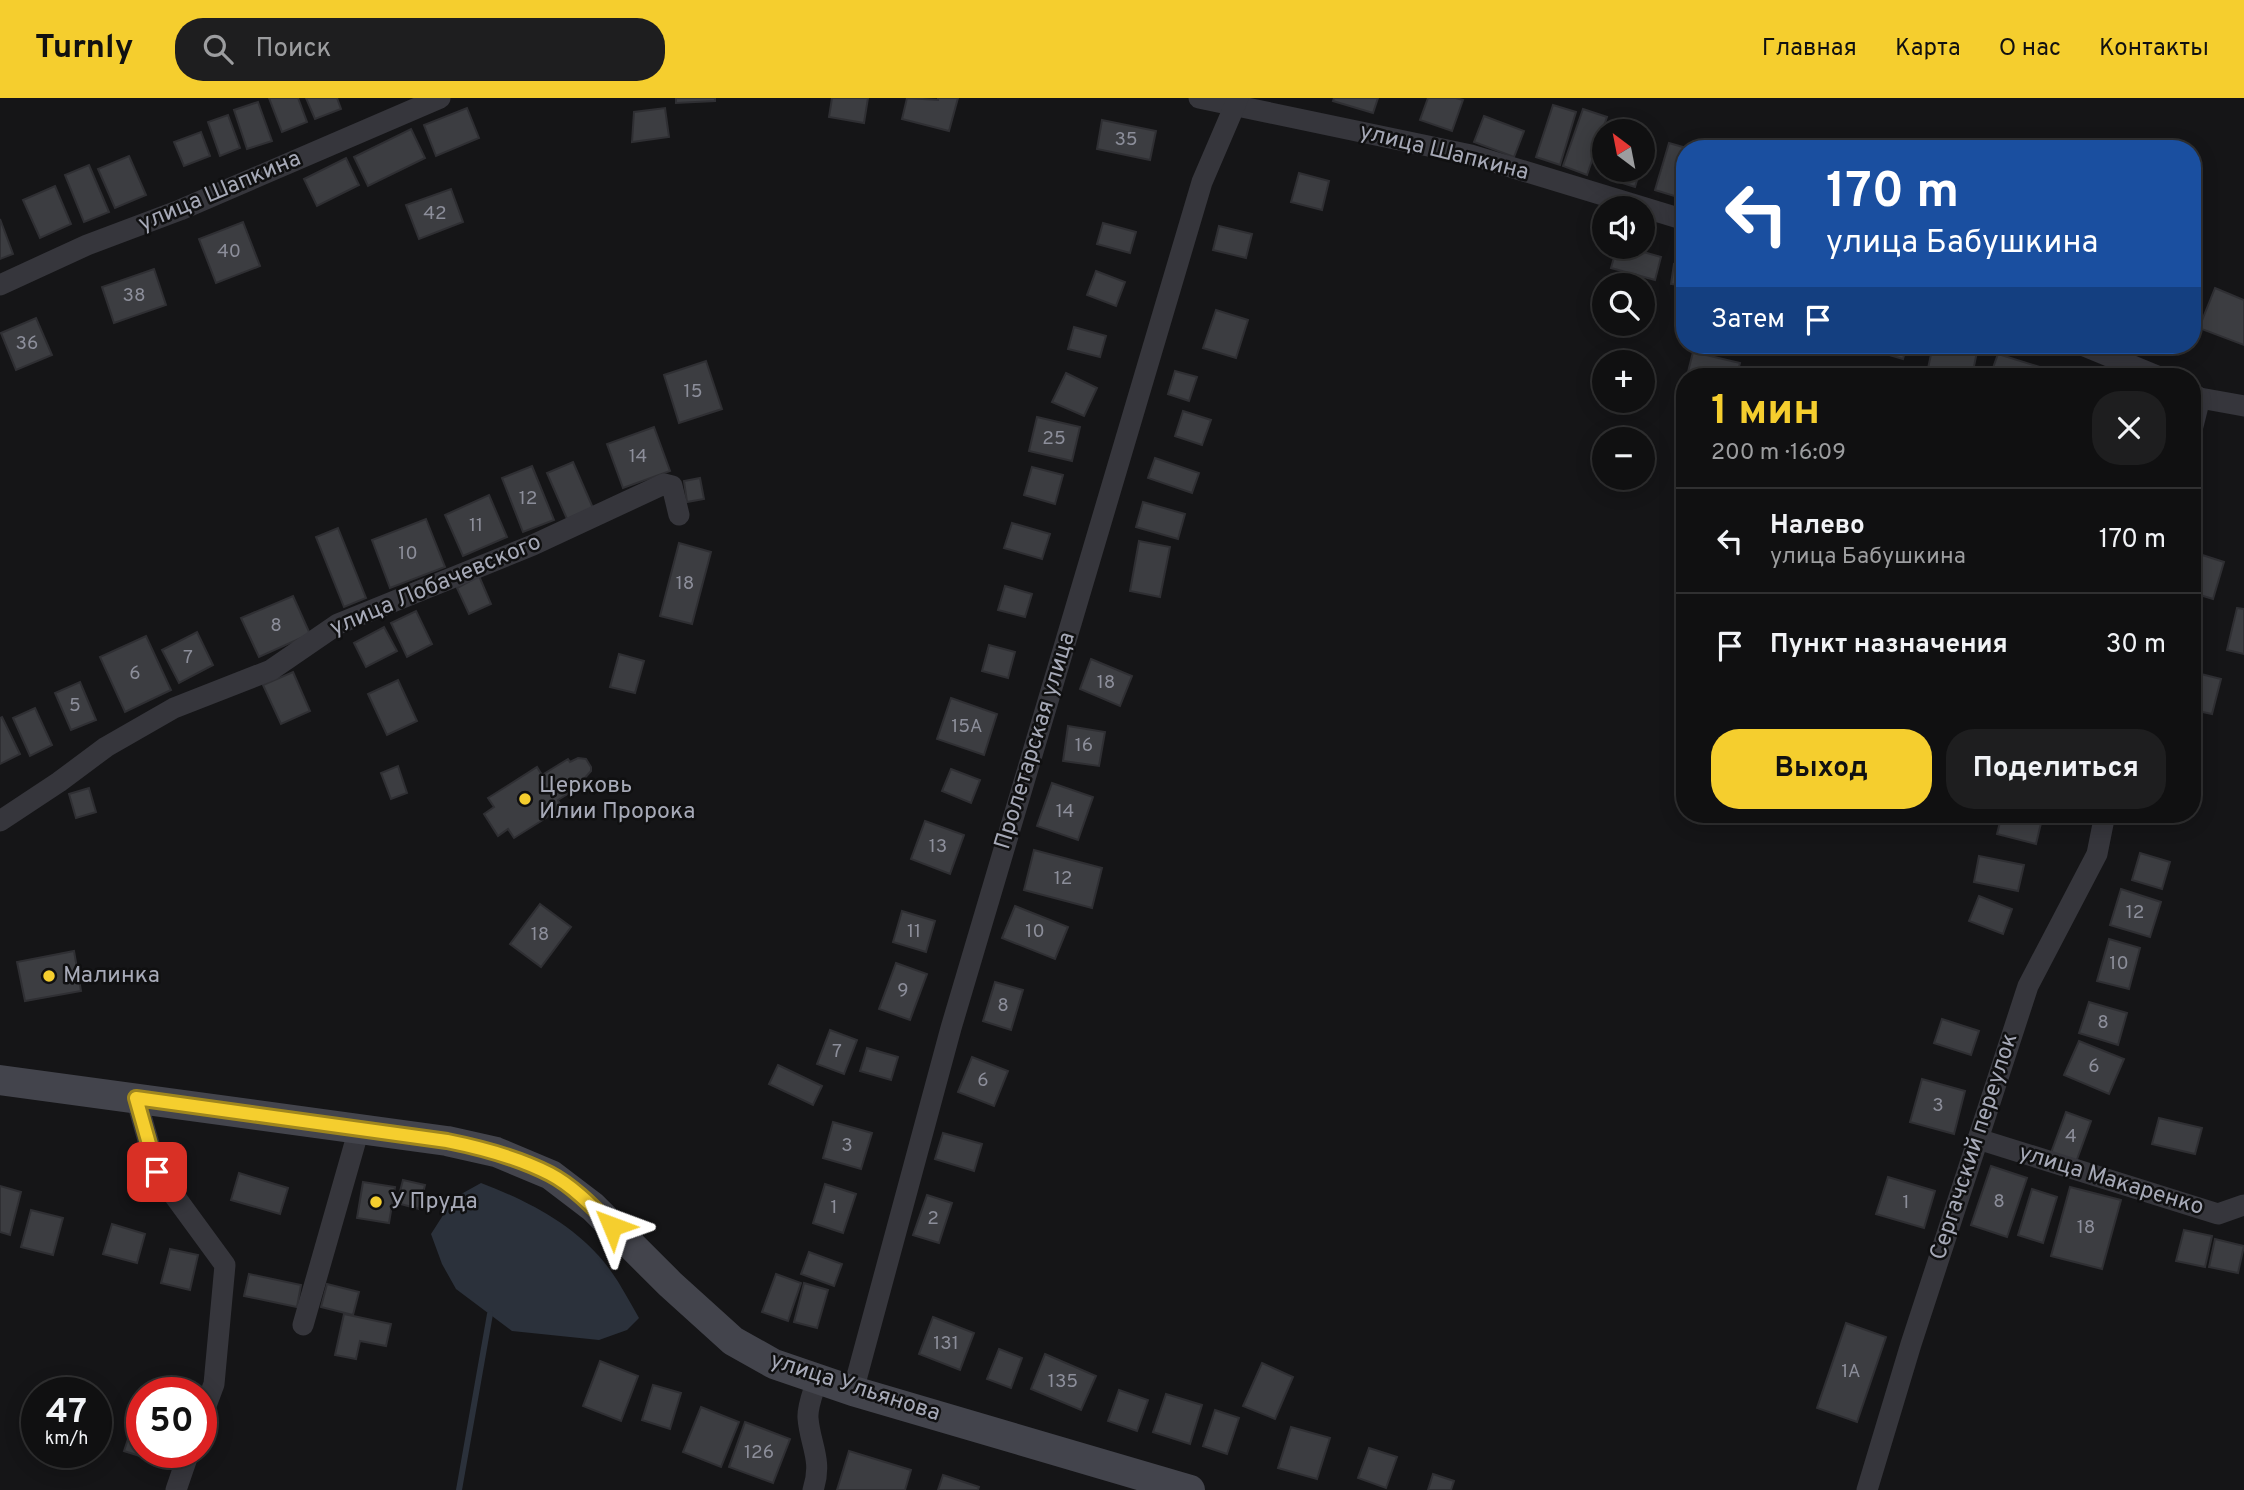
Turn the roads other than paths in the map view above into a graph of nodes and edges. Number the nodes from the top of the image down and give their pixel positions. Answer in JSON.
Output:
{"nodes":[{"id":1,"x":440,"y":98,"type":"edge"},
{"id":2,"x":1199,"y":98,"type":"edge"},
{"id":3,"x":1237,"y":101,"type":"edge"},
{"id":4,"x":1676,"y":217,"type":"edge"},
{"id":5,"x":0,"y":285,"type":"edge"},
{"id":6,"x":2104,"y":354,"type":"edge"},
{"id":7,"x":2138,"y":368,"type":"edge"},
{"id":8,"x":2201,"y":397,"type":"edge"},
{"id":9,"x":2244,"y":406,"type":"edge"},
{"id":10,"x":679,"y":515,"type":"dead end"},
{"id":11,"x":0,"y":821,"type":"edge"},
{"id":12,"x":2103,"y":823,"type":"edge"},
{"id":13,"x":0,"y":1080,"type":"edge"},
{"id":14,"x":136,"y":1098,"type":"junction"},
{"id":15,"x":359,"y":1129,"type":"junction"},
{"id":16,"x":1978,"y":1139,"type":"junction"},
{"id":17,"x":2244,"y":1205,"type":"edge"},
{"id":18,"x":303,"y":1325,"type":"dead end"},
{"id":19,"x":215,"y":1377,"type":"edge"},
{"id":20,"x":817,"y":1379,"type":"junction"},
{"id":21,"x":853,"y":1391,"type":"junction"},
{"id":22,"x":184,"y":1468,"type":"edge"},
{"id":23,"x":176,"y":1490,"type":"edge"},
{"id":24,"x":813,"y":1490,"type":"edge"},
{"id":25,"x":1190,"y":1490,"type":"edge"},
{"id":26,"x":1867,"y":1490,"type":"edge"}],
"edges":[{"from":1,"to":5,"type":"street","name":"улица Шапкина"},
{"from":2,"to":3,"type":"street","name":"улица Шапкина"},
{"from":3,"to":4,"type":"street","name":"улица Шапкина"},
{"from":3,"to":21,"type":"street","name":"Пролетарская улица"},
{"from":6,"to":7,"type":"street"},
{"from":8,"to":9,"type":"street"},
{"from":10,"to":11,"type":"street","name":"улица Лобачевского"},
{"from":12,"to":16,"type":"street","name":"Сергачский переулок"},
{"from":13,"to":14,"type":"main road","name":"улица Ульянова"},
{"from":14,"to":15,"type":"main road","name":"улица Ульянова"},
{"from":14,"to":19,"type":"street"},
{"from":15,"to":18,"type":"street"},
{"from":15,"to":20,"type":"main road","name":"улица Ульянова"},
{"from":16,"to":17,"type":"street","name":"улица Макаренко"},
{"from":16,"to":26,"type":"street","name":"Сергачский переулок"},
{"from":20,"to":21,"type":"main road","name":"улица Ульянова"},
{"from":20,"to":24,"type":"street"},
{"from":21,"to":25,"type":"main road","name":"улица Ульянова"},
{"from":22,"to":23,"type":"street"}]}
